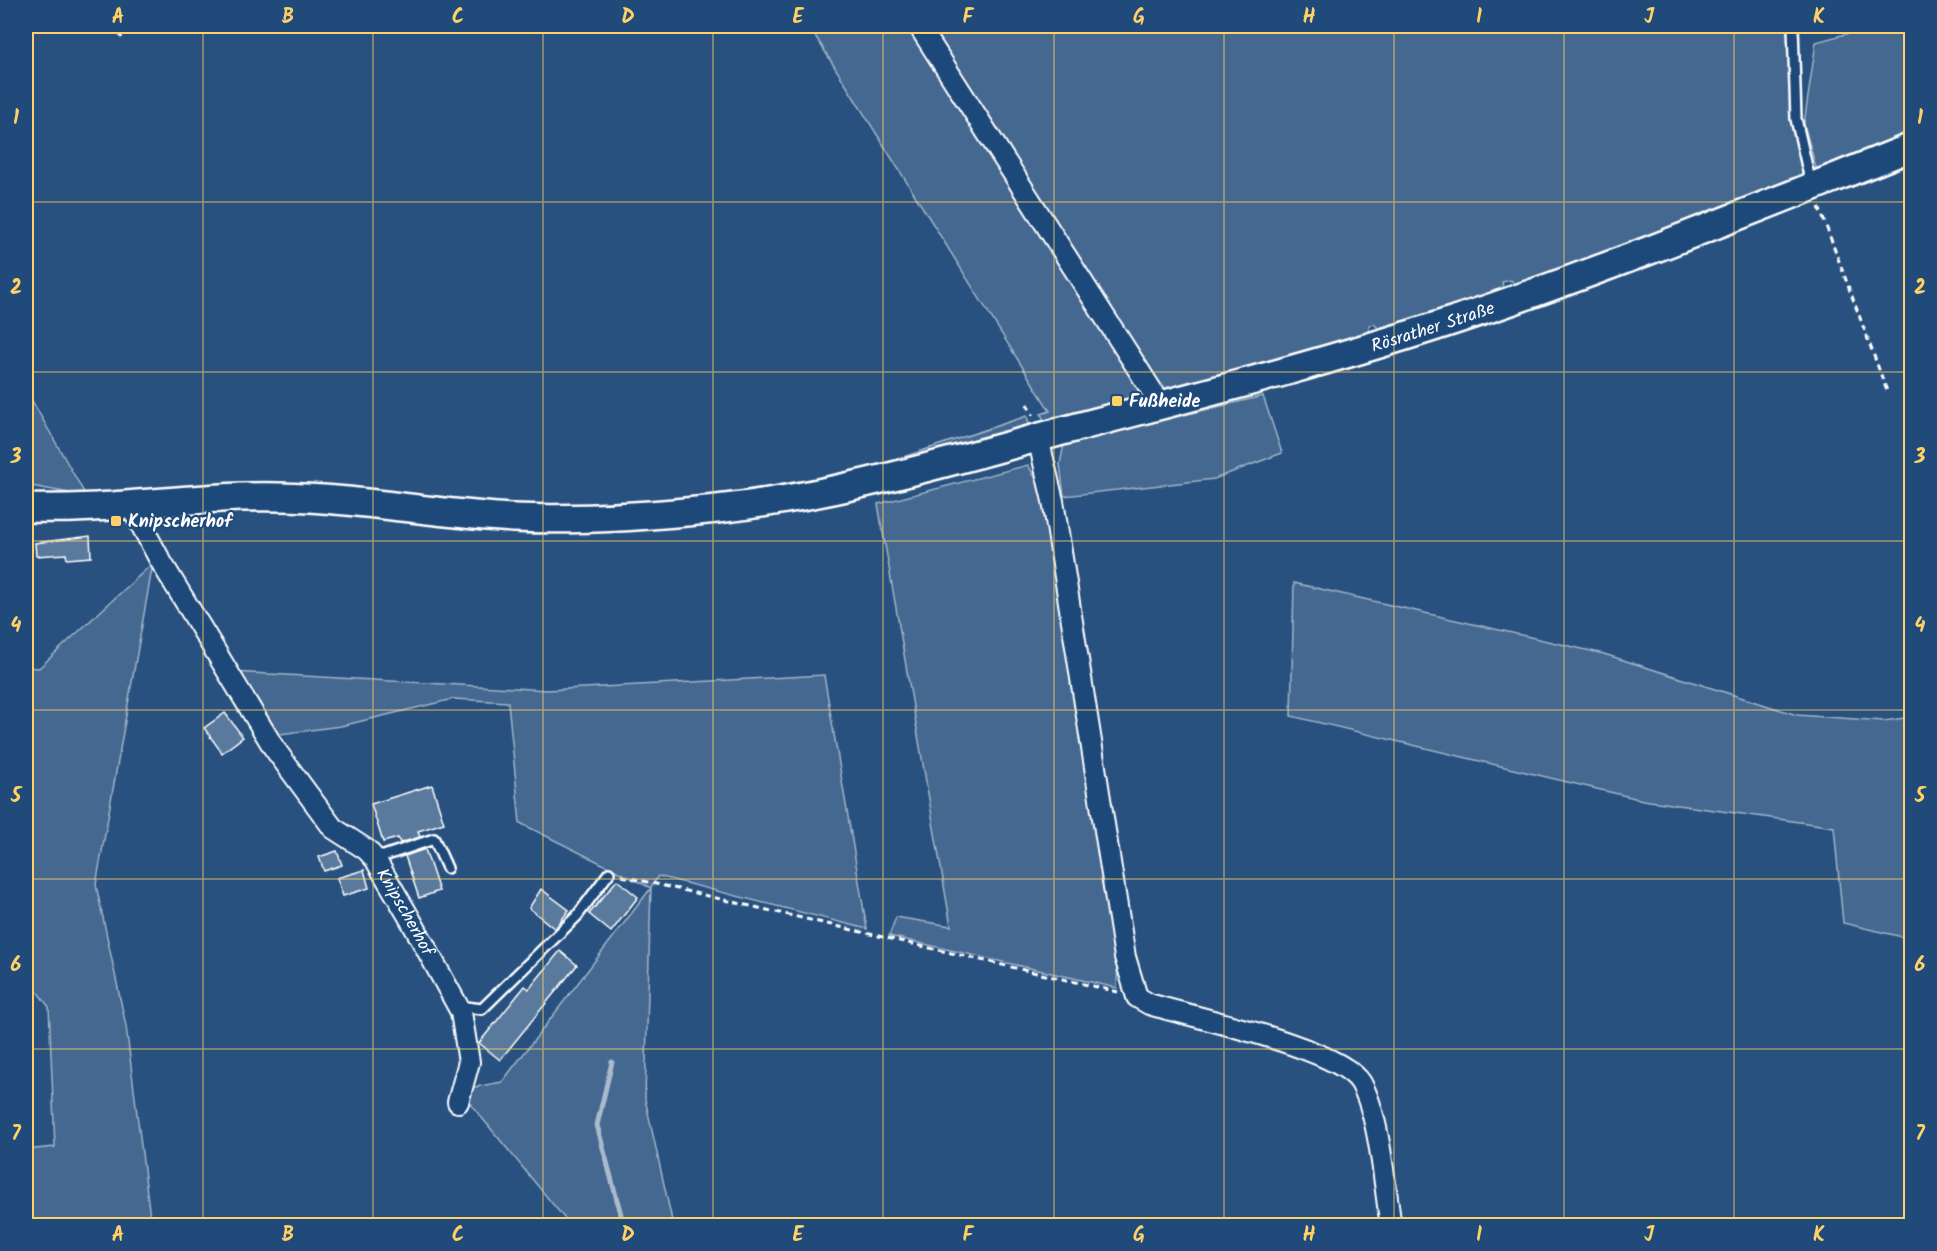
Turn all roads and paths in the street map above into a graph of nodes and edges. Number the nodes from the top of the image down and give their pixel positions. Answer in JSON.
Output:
{"nodes":[{"id":1,"x":114,"y":26,"type":"edge"},
{"id":2,"x":919,"y":26,"type":"edge"},
{"id":3,"x":1793,"y":26,"type":"edge"},
{"id":4,"x":122,"y":38,"type":"dead end"},
{"id":5,"x":1911,"y":147,"type":"edge"},
{"id":6,"x":1812,"y":186,"type":"junction"},
{"id":7,"x":1887,"y":391,"type":"dead end"},
{"id":8,"x":1161,"y":405,"type":"junction"},
{"id":9,"x":1038,"y":438,"type":"junction"},
{"id":10,"x":131,"y":506,"type":"junction"},
{"id":11,"x":26,"y":508,"type":"edge"},
{"id":12,"x":375,"y":859,"type":"junction"},
{"id":13,"x":447,"y":868,"type":"dead end"},
{"id":14,"x":609,"y":873,"type":"joint"},
{"id":15,"x":1137,"y":997,"type":"junction"},
{"id":16,"x":458,"y":1006,"type":"junction"},
{"id":17,"x":458,"y":1101,"type":"dead end"},
{"id":18,"x":1391,"y":1226,"type":"edge"}],
"edges":[{"from":1,"to":4,"type":"path"},
{"from":2,"to":8,"type":"street"},
{"from":3,"to":6,"type":"lane"},
{"from":5,"to":6,"type":"street","name":"Rösrather Straße"},
{"from":6,"to":7,"type":"path"},
{"from":6,"to":8,"type":"street","name":"Rösrather Straße"},
{"from":8,"to":9,"type":"street","name":"Rösrather Straße"},
{"from":9,"to":10,"type":"street","name":"Rösrather Straße"},
{"from":9,"to":15,"type":"street"},
{"from":10,"to":11,"type":"street","name":"Rösrather Straße"},
{"from":10,"to":12,"type":"street","name":"Knipscherhof"},
{"from":12,"to":13,"type":"lane"},
{"from":12,"to":16,"type":"street","name":"Knipscherhof"},
{"from":14,"to":15,"type":"path"},
{"from":14,"to":16,"type":"lane"},
{"from":15,"to":18,"type":"street"},
{"from":16,"to":17,"type":"street","name":"Knipscherhof"}]}
